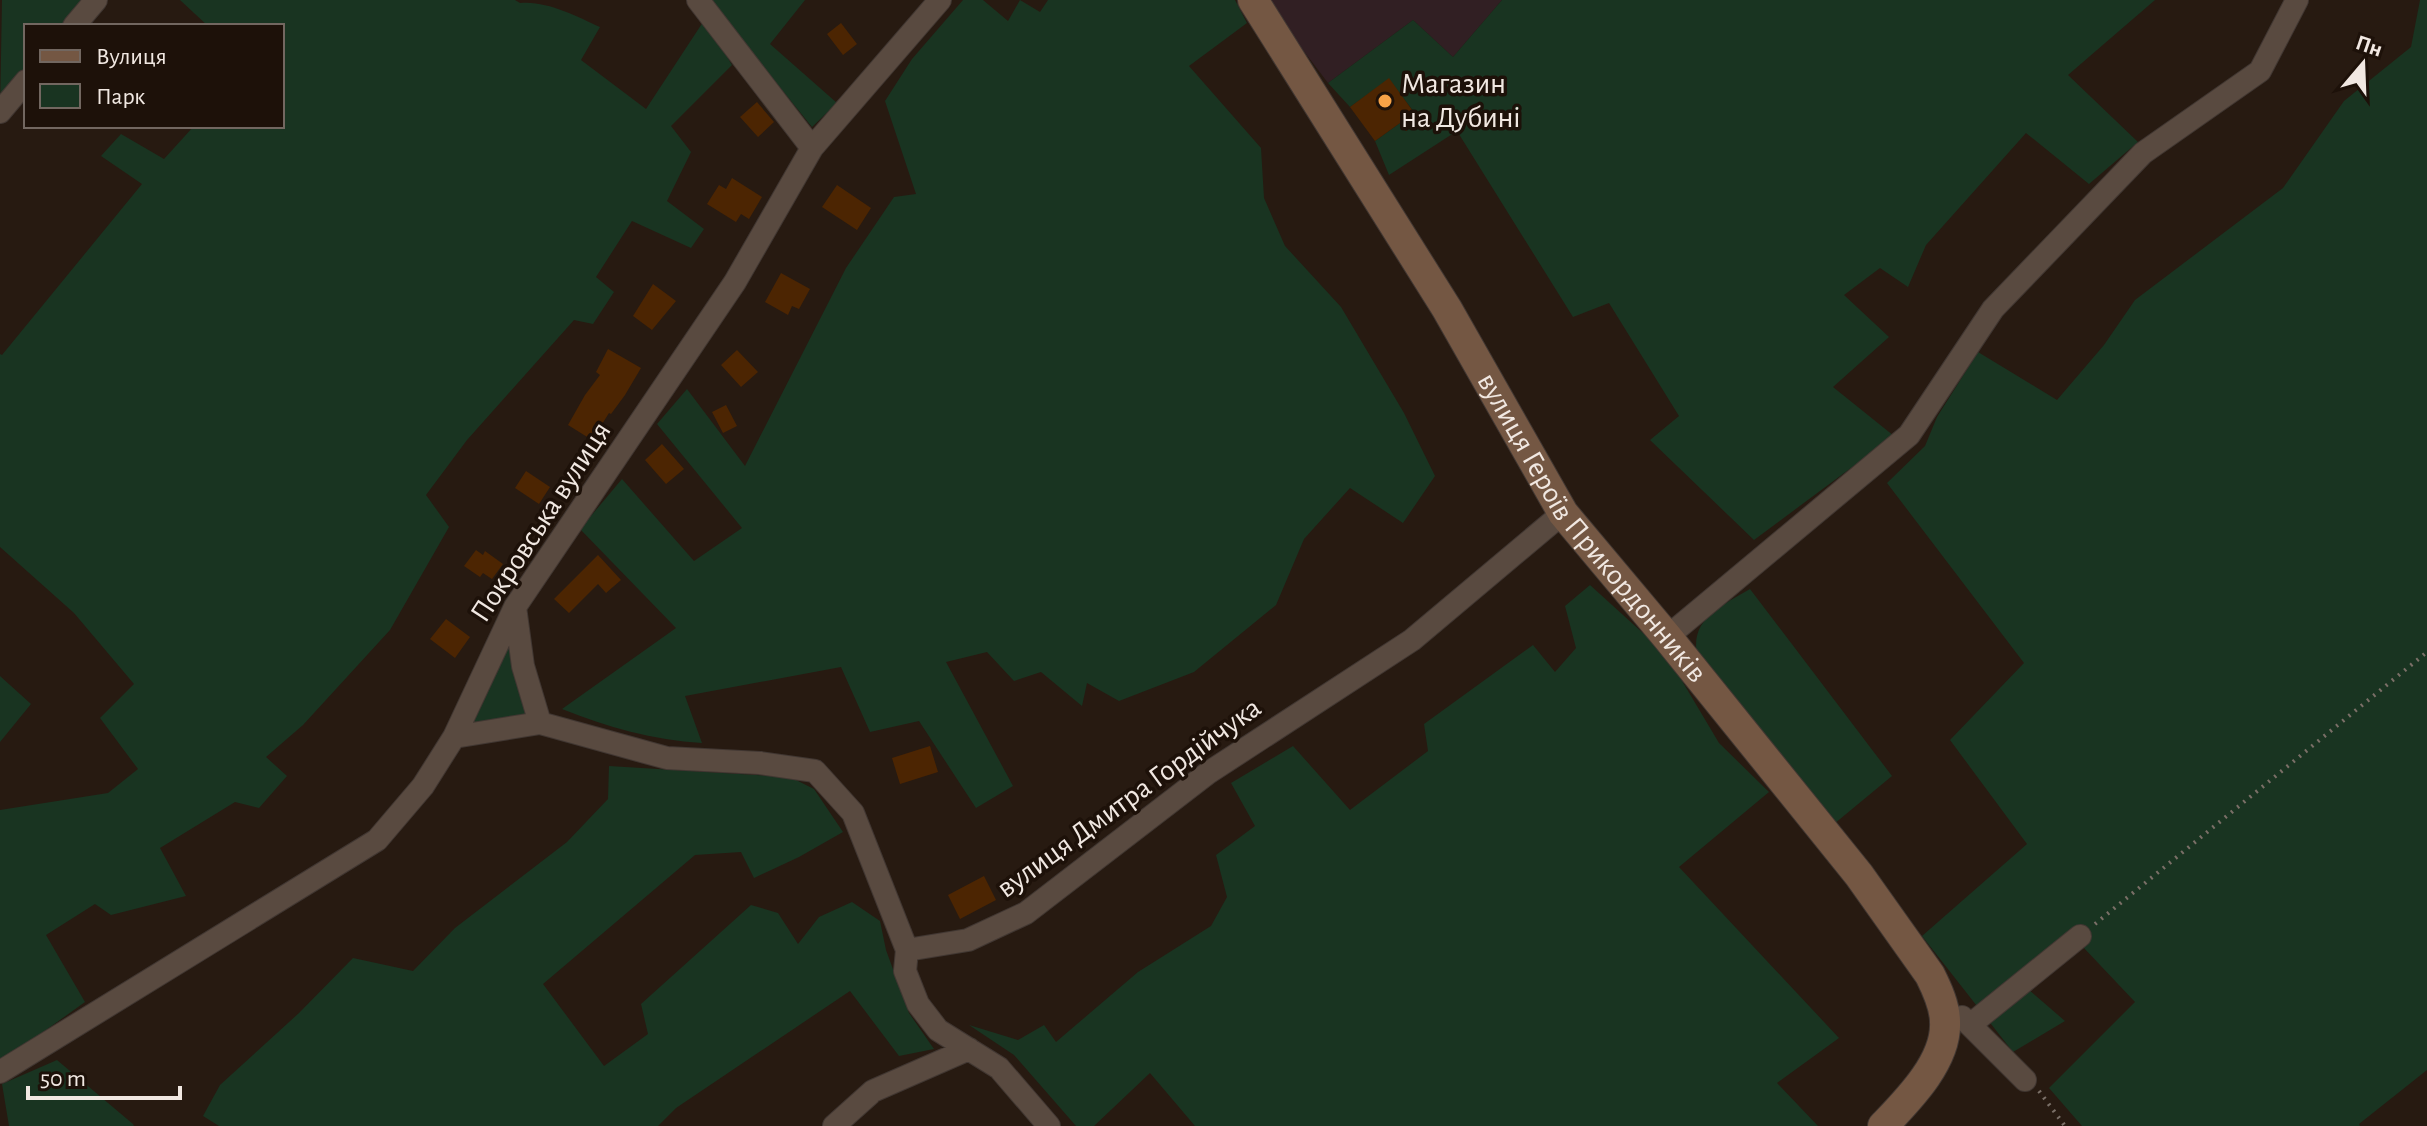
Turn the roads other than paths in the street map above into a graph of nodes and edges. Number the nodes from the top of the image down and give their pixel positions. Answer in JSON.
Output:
{"nodes":[{"id":1,"x":96,"y":0,"type":"edge"},
{"id":2,"x":698,"y":0,"type":"edge"},
{"id":3,"x":940,"y":0,"type":"edge"},
{"id":4,"x":1253,"y":0,"type":"edge"},
{"id":5,"x":2297,"y":0,"type":"edge"},
{"id":6,"x":76,"y":24,"type":"edge"},
{"id":7,"x":24,"y":83,"type":"edge"},
{"id":8,"x":0,"y":112,"type":"edge"},
{"id":9,"x":812,"y":148,"type":"junction"},
{"id":10,"x":1563,"y":513,"type":"junction"},
{"id":11,"x":515,"y":607,"type":"junction"},
{"id":12,"x":1667,"y":637,"type":"junction"},
{"id":13,"x":540,"y":723,"type":"junction"},
{"id":14,"x":454,"y":737,"type":"junction"},
{"id":15,"x":2080,"y":936,"type":"road end"},
{"id":16,"x":907,"y":950,"type":"junction"},
{"id":17,"x":1938,"y":993,"type":"junction"},
{"id":18,"x":1970,"y":1025,"type":"junction"},
{"id":19,"x":969,"y":1049,"type":"junction"},
{"id":20,"x":0,"y":1072,"type":"edge"},
{"id":21,"x":2025,"y":1080,"type":"road end"},
{"id":22,"x":834,"y":1126,"type":"edge"},
{"id":23,"x":1049,"y":1126,"type":"edge"},
{"id":24,"x":1883,"y":1126,"type":"edge"}],
"edges":[{"from":1,"to":6,"type":"street"},
{"from":2,"to":9,"type":"street"},
{"from":3,"to":9,"type":"street","name":"Покровська вулиця"},
{"from":4,"to":10,"type":"street","name":"вулиця Героїв Прикордонників"},
{"from":5,"to":12,"type":"street"},
{"from":7,"to":8,"type":"street"},
{"from":9,"to":11,"type":"street","name":"Покровська вулиця"},
{"from":10,"to":12,"type":"street","name":"вулиця Героїв Прикордонників"},
{"from":10,"to":16,"type":"street","name":"вулиця Дмитра Гордійчука"},
{"from":11,"to":13,"type":"street"},
{"from":11,"to":14,"type":"street","name":"Покровська вулиця"},
{"from":12,"to":17,"type":"street","name":"вулиця Героїв Прикордонників"},
{"from":13,"to":14,"type":"street"},
{"from":13,"to":16,"type":"street"},
{"from":14,"to":20,"type":"street","name":"Покровська вулиця"},
{"from":15,"to":18,"type":"street"},
{"from":16,"to":19,"type":"street"},
{"from":17,"to":18,"type":"street","name":"вулиця Героїв Прикордонників"},
{"from":17,"to":24,"type":"street"},
{"from":18,"to":21,"type":"street","name":"вулиця Героїв Прикордонників"},
{"from":19,"to":22,"type":"street"},
{"from":19,"to":23,"type":"street"}]}
